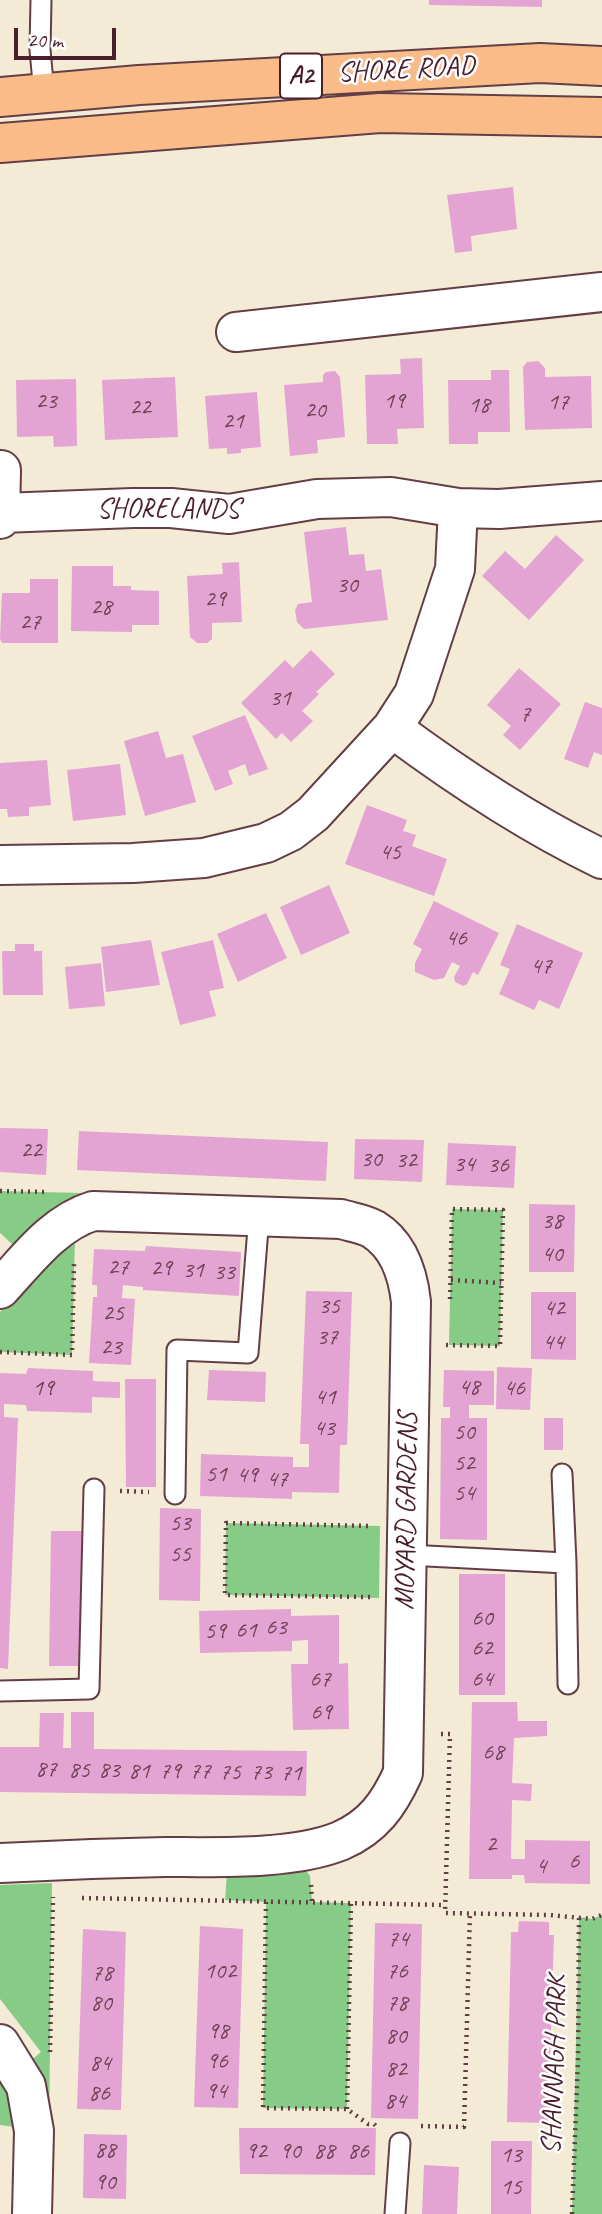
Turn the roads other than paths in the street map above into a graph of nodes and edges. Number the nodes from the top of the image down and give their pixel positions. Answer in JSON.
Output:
{"nodes":[{"id":1,"x":41,"y":0,"type":"edge"},
{"id":2,"x":602,"y":66,"type":"edge"},
{"id":3,"x":44,"y":93,"type":"junction"},
{"id":4,"x":0,"y":97,"type":"edge"},
{"id":5,"x":602,"y":117,"type":"edge"},
{"id":6,"x":0,"y":143,"type":"edge"},
{"id":7,"x":602,"y":292,"type":"edge"},
{"id":8,"x":236,"y":332,"type":"dead end"},
{"id":9,"x":1,"y":470,"type":"edge"},
{"id":10,"x":602,"y":501,"type":"edge"},
{"id":11,"x":458,"y":508,"type":"junction"},
{"id":12,"x":1,"y":516,"type":"edge"},
{"id":13,"x":392,"y":728,"type":"junction"},
{"id":14,"x":602,"y":859,"type":"edge"},
{"id":15,"x":0,"y":865,"type":"edge"},
{"id":16,"x":259,"y":1216,"type":"junction"},
{"id":17,"x":0,"y":1289,"type":"edge"},
{"id":18,"x":562,"y":1474,"type":"dead end"},
{"id":19,"x":94,"y":1489,"type":"road end"},
{"id":20,"x":175,"y":1494,"type":"road end"},
{"id":21,"x":407,"y":1540,"type":"junction"},
{"id":22,"x":566,"y":1563,"type":"junction"},
{"id":23,"x":568,"y":1684,"type":"dead end"},
{"id":24,"x":0,"y":1691,"type":"edge"},
{"id":25,"x":0,"y":1863,"type":"edge"},
{"id":26,"x":0,"y":2044,"type":"edge"},
{"id":27,"x":400,"y":2143,"type":"road end"},
{"id":28,"x":32,"y":2214,"type":"edge"},
{"id":29,"x":395,"y":2214,"type":"edge"}],
"edges":[{"from":1,"to":3,"type":"lane"},
{"from":2,"to":3,"type":"highway","name":"SHORE ROAD","number":"A2"},
{"from":3,"to":4,"type":"highway","name":"SHORE ROAD","number":"A2"},
{"from":5,"to":6,"type":"highway","name":"SHORE ROAD","number":"A2"},
{"from":7,"to":8,"type":"street"},
{"from":9,"to":12,"type":"street"},
{"from":10,"to":11,"type":"street","name":"SHORELANDS"},
{"from":11,"to":12,"type":"street","name":"SHORELANDS"},
{"from":11,"to":13,"type":"street"},
{"from":13,"to":14,"type":"street"},
{"from":13,"to":15,"type":"street"},
{"from":16,"to":17,"type":"street","name":"MOYARD GARDENS"},
{"from":16,"to":20,"type":"lane"},
{"from":16,"to":21,"type":"street","name":"MOYARD GARDENS"},
{"from":18,"to":22,"type":"lane"},
{"from":19,"to":24,"type":"lane"},
{"from":21,"to":22,"type":"lane"},
{"from":21,"to":25,"type":"street","name":"MOYARD GARDENS"},
{"from":22,"to":23,"type":"lane"},
{"from":26,"to":28,"type":"street"},
{"from":27,"to":29,"type":"lane"}]}
